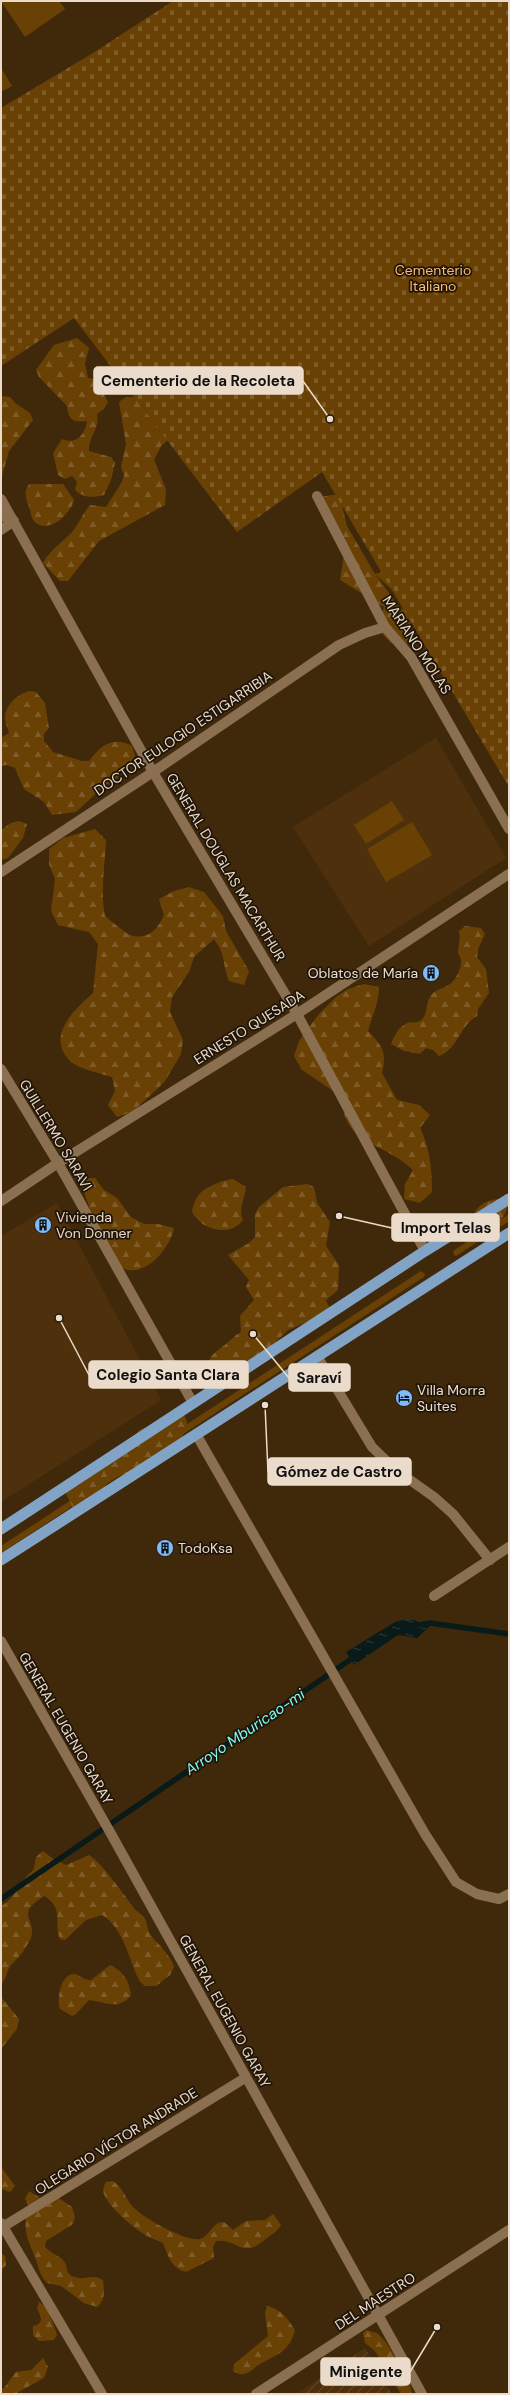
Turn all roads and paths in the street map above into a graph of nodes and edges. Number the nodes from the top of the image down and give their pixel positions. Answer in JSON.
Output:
{"nodes":[{"id":1,"x":317,"y":496,"type":"dead end"},
{"id":2,"x":1,"y":499,"type":"edge"},
{"id":3,"x":1,"y":516,"type":"edge"},
{"id":4,"x":14,"y":521,"type":"junction"},
{"id":5,"x":1,"y":530,"type":"edge"},
{"id":6,"x":386,"y":627,"type":"junction"},
{"id":7,"x":153,"y":772,"type":"junction"},
{"id":8,"x":509,"y":829,"type":"edge"},
{"id":9,"x":1,"y":872,"type":"edge"},
{"id":10,"x":509,"y":874,"type":"edge"},
{"id":11,"x":297,"y":1014,"type":"junction"},
{"id":12,"x":1,"y":1069,"type":"edge"},
{"id":13,"x":58,"y":1163,"type":"junction"},
{"id":14,"x":509,"y":1199,"type":"edge"},
{"id":15,"x":1,"y":1201,"type":"edge"},
{"id":16,"x":509,"y":1233,"type":"edge"},
{"id":17,"x":425,"y":1251,"type":"junction"},
{"id":18,"x":317,"y":1356,"type":"junction"},
{"id":19,"x":193,"y":1403,"type":"junction"},
{"id":20,"x":196,"y":1434,"type":"junction"},
{"id":21,"x":1,"y":1529,"type":"edge"},
{"id":22,"x":509,"y":1547,"type":"edge"},
{"id":23,"x":1,"y":1560,"type":"edge"},
{"id":24,"x":490,"y":1560,"type":"junction"},
{"id":25,"x":434,"y":1596,"type":"dead end"},
{"id":26,"x":1,"y":1641,"type":"edge"},
{"id":27,"x":509,"y":1894,"type":"edge"},
{"id":28,"x":246,"y":2078,"type":"junction"},
{"id":29,"x":2,"y":2225,"type":"edge"},
{"id":30,"x":509,"y":2230,"type":"edge"},
{"id":31,"x":379,"y":2315,"type":"junction"},
{"id":32,"x":102,"y":2394,"type":"edge"},
{"id":33,"x":256,"y":2394,"type":"edge"},
{"id":34,"x":422,"y":2394,"type":"edge"}],
"edges":[{"from":1,"to":6,"type":"street","name":"MARIANO MOLAS"},
{"from":2,"to":4,"type":"street","name":"GENERAL DOUGLAS MACARTHUR"},
{"from":3,"to":4,"type":"street"},
{"from":4,"to":5,"type":"street"},
{"from":4,"to":7,"type":"street","name":"GENERAL DOUGLAS MACARTHUR"},
{"from":6,"to":7,"type":"street","name":"DOCTOR EULOGIO ESTIGARRIBIA"},
{"from":6,"to":8,"type":"street","name":"MARIANO MOLAS"},
{"from":7,"to":9,"type":"street","name":"DOCTOR EULOGIO ESTIGARRIBIA"},
{"from":7,"to":11,"type":"street","name":"GENERAL DOUGLAS MACARTHUR"},
{"from":10,"to":11,"type":"street","name":"ERNESTO QUESADA"},
{"from":11,"to":13,"type":"street","name":"ERNESTO QUESADA"},
{"from":11,"to":17,"type":"street","name":"GENERAL DOUGLAS MACARTHUR"},
{"from":12,"to":13,"type":"street","name":"GUILLERMO SARAVI"},
{"from":13,"to":15,"type":"street","name":"ERNESTO QUESADA"},
{"from":13,"to":19,"type":"street","name":"GUILLERMO SARAVI"},
{"from":14,"to":17,"type":"highway"},
{"from":16,"to":18,"type":"highway"},
{"from":17,"to":19,"type":"highway"},
{"from":18,"to":20,"type":"highway"},
{"from":18,"to":24,"type":"street"},
{"from":19,"to":21,"type":"highway"},
{"from":20,"to":23,"type":"highway"},
{"from":20,"to":27,"type":"street"},
{"from":22,"to":24,"type":"street"},
{"from":24,"to":25,"type":"street"},
{"from":26,"to":28,"type":"street","name":"GENERAL EUGENIO GARAY"},
{"from":28,"to":29,"type":"street","name":"OLEGARIO VÍCTOR ANDRADE"},
{"from":28,"to":31,"type":"street","name":"GENERAL EUGENIO GARAY"},
{"from":29,"to":32,"type":"street"},
{"from":30,"to":31,"type":"street","name":"DEL MAESTRO"},
{"from":31,"to":33,"type":"street","name":"DEL MAESTRO"},
{"from":31,"to":34,"type":"street","name":"GENERAL EUGENIO GARAY"}]}
